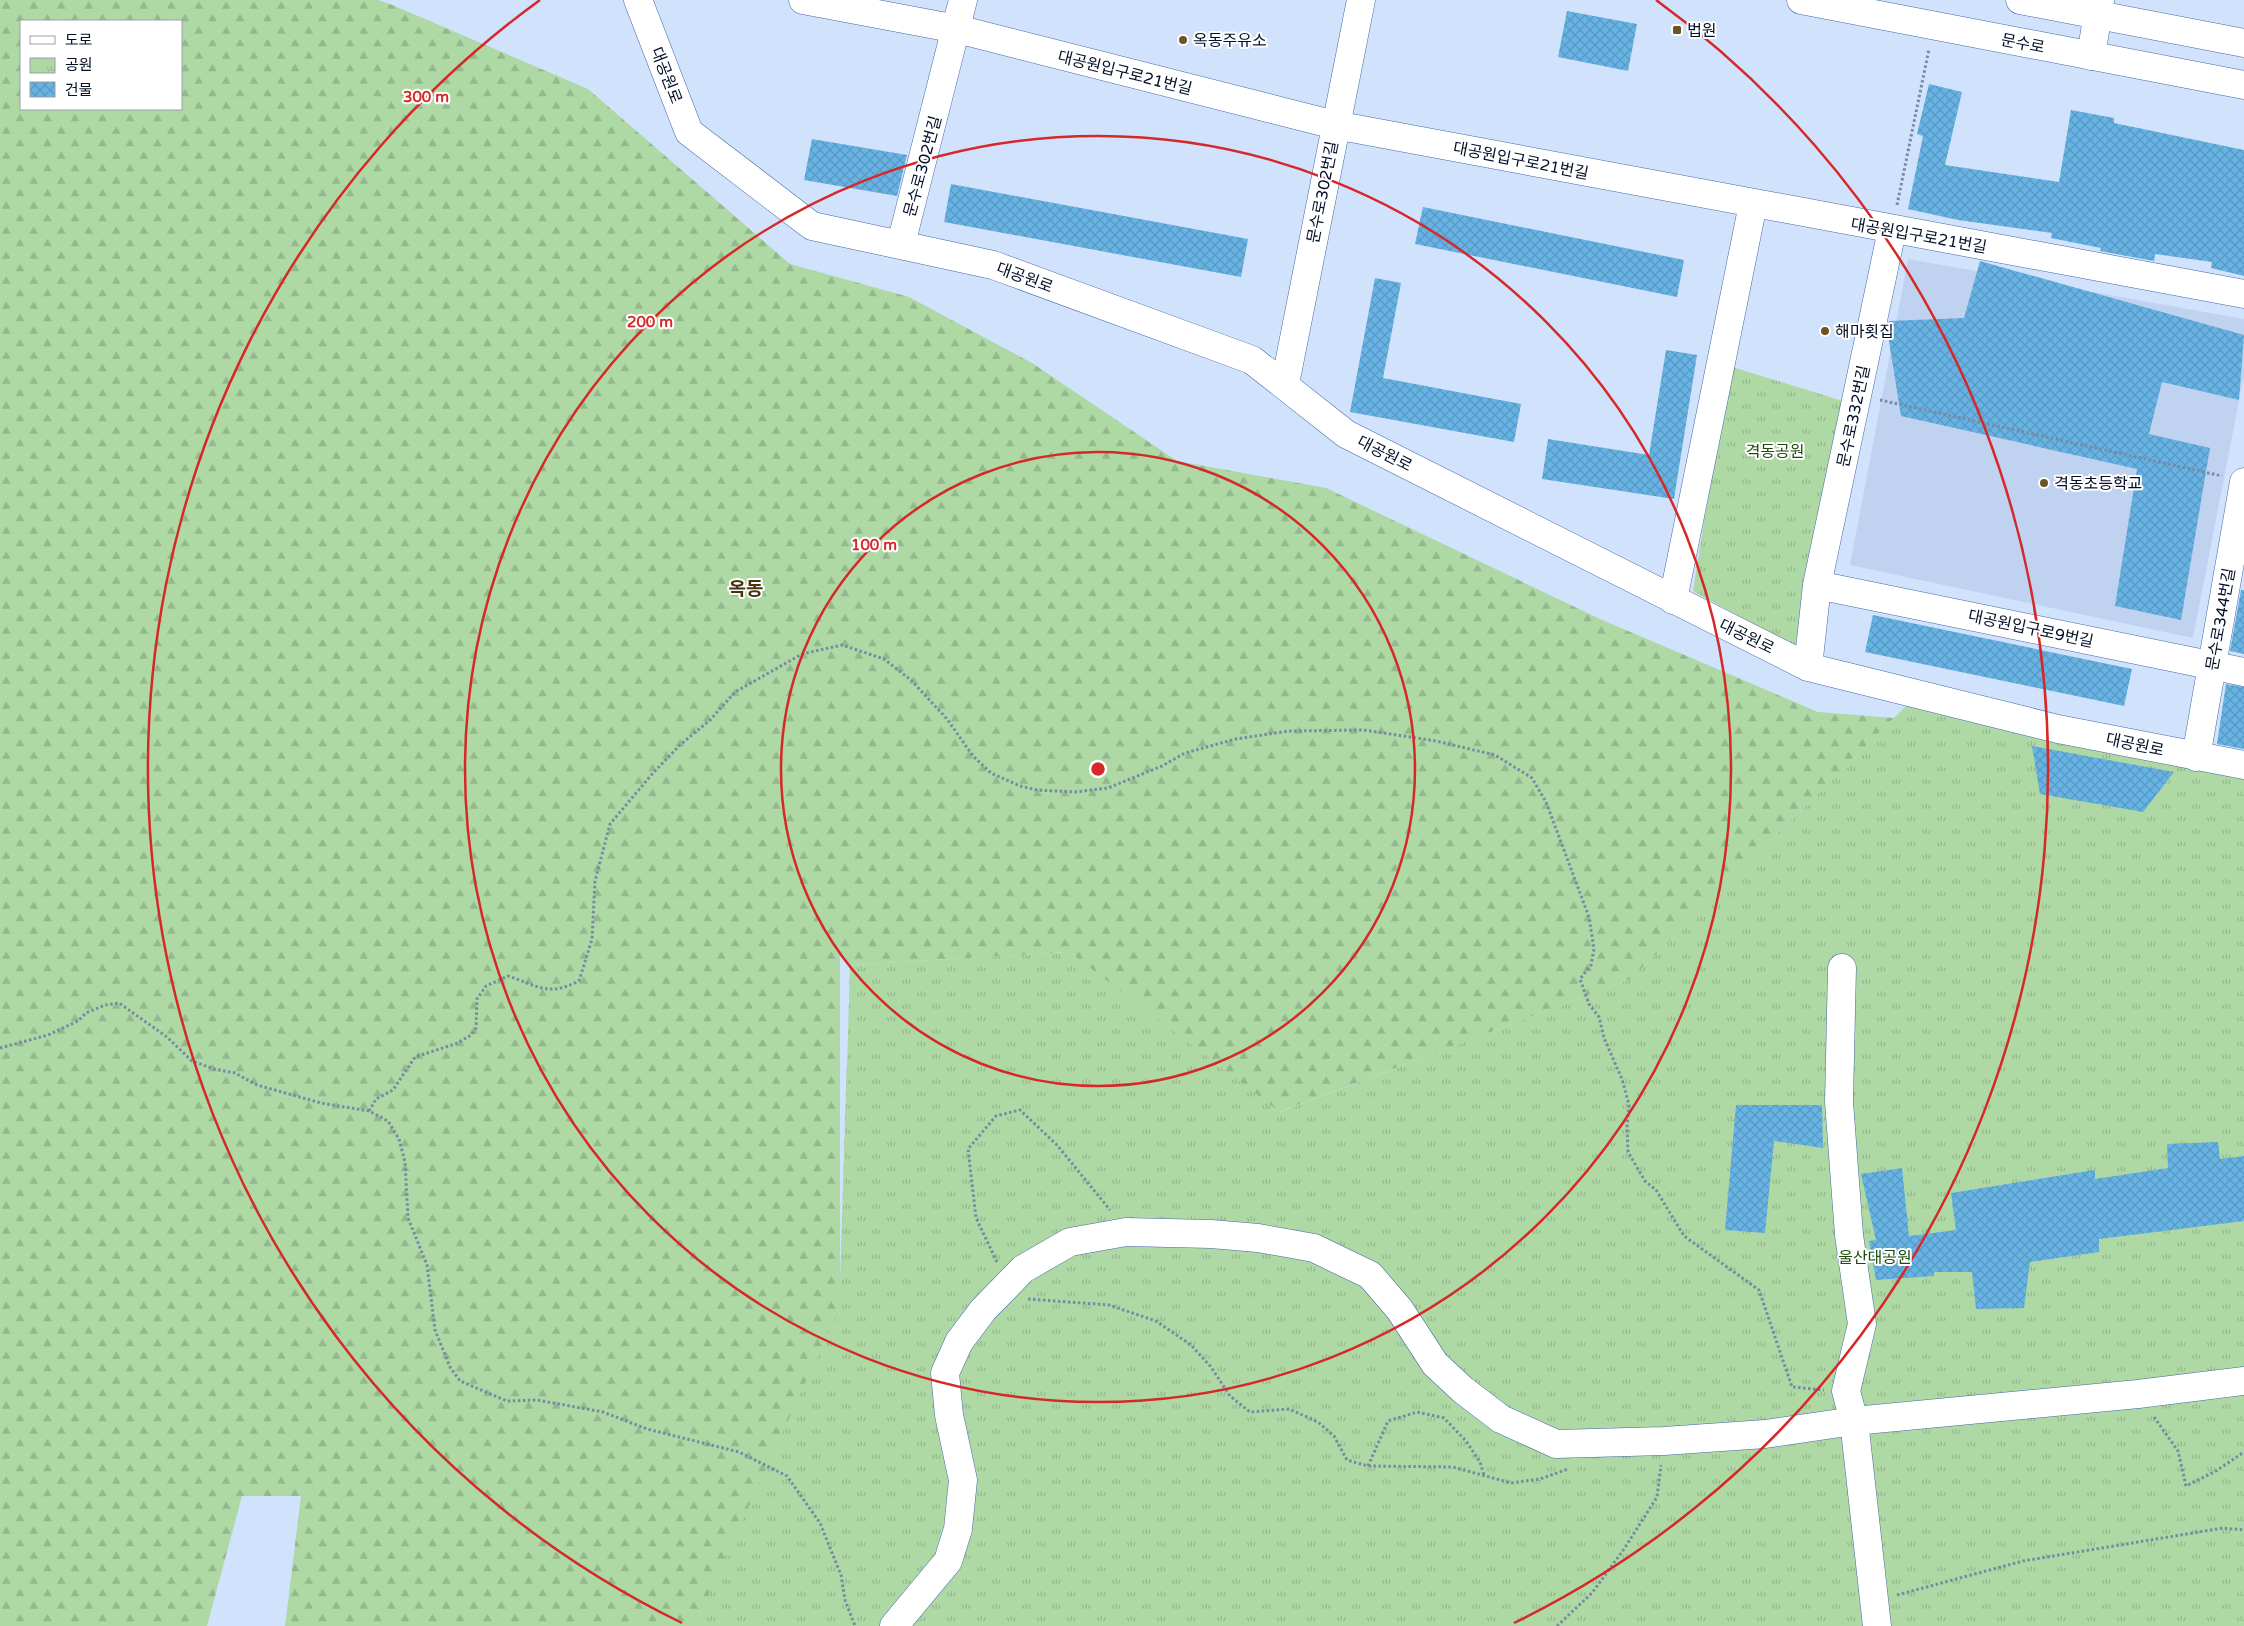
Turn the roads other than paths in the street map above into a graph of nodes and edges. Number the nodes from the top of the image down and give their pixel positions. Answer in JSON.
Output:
{"nodes":[{"id":1,"x":638,"y":0,"type":"edge"},
{"id":2,"x":803,"y":0,"type":"edge"},
{"id":3,"x":963,"y":0,"type":"edge"},
{"id":4,"x":1361,"y":0,"type":"edge"},
{"id":5,"x":1801,"y":0,"type":"edge"},
{"id":6,"x":2020,"y":0,"type":"edge"},
{"id":7,"x":2099,"y":8,"type":"edge"},
{"id":8,"x":957,"y":29,"type":"junction"},
{"id":9,"x":2244,"y":42,"type":"edge"},
{"id":10,"x":2091,"y":56,"type":"junction"},
{"id":11,"x":2244,"y":85,"type":"edge"},
{"id":12,"x":1335,"y":124,"type":"junction"},
{"id":13,"x":1753,"y":204,"type":"junction"},
{"id":14,"x":1892,"y":230,"type":"junction"},
{"id":15,"x":901,"y":244,"type":"junction"},
{"id":16,"x":2244,"y":294,"type":"edge"},
{"id":17,"x":1285,"y":384,"type":"junction"},
{"id":18,"x":2234,"y":480,"type":"edge"},
{"id":19,"x":1817,"y":585,"type":"junction"},
{"id":20,"x":1673,"y":600,"type":"junction"},
{"id":21,"x":2211,"y":666,"type":"junction"},
{"id":22,"x":1808,"y":667,"type":"junction"},
{"id":23,"x":2244,"y":672,"type":"edge"},
{"id":24,"x":2196,"y":757,"type":"junction"},
{"id":25,"x":2244,"y":766,"type":"edge"},
{"id":26,"x":1842,"y":968,"type":"dead end"},
{"id":27,"x":2244,"y":1381,"type":"edge"},
{"id":28,"x":1854,"y":1421,"type":"junction"},
{"id":29,"x":1876,"y":1613,"type":"edge"},
{"id":30,"x":894,"y":1626,"type":"edge"}],
"edges":[{"from":1,"to":15,"type":"street","name":"대공원로"},
{"from":2,"to":8,"type":"street","name":"대공원입구로21번길"},
{"from":3,"to":8,"type":"street","name":"문수로302번길"},
{"from":4,"to":12,"type":"street","name":"문수로302번길"},
{"from":5,"to":10,"type":"street","name":"문수로"},
{"from":6,"to":7,"type":"street"},
{"from":7,"to":9,"type":"street"},
{"from":7,"to":10,"type":"street"},
{"from":8,"to":12,"type":"street","name":"대공원입구로21번길"},
{"from":8,"to":15,"type":"street","name":"문수로302번길"},
{"from":10,"to":11,"type":"street","name":"문수로"},
{"from":12,"to":13,"type":"street","name":"대공원입구로21번길"},
{"from":12,"to":17,"type":"street","name":"문수로302번길"},
{"from":13,"to":14,"type":"street","name":"대공원입구로21번길"},
{"from":13,"to":20,"type":"street"},
{"from":14,"to":16,"type":"street","name":"대공원입구로21번길"},
{"from":14,"to":19,"type":"street","name":"문수로332번길"},
{"from":15,"to":17,"type":"street","name":"대공원로"},
{"from":17,"to":20,"type":"street","name":"대공원로"},
{"from":18,"to":21,"type":"street","name":"문수로344번길"},
{"from":19,"to":21,"type":"street","name":"대공원입구로9번길"},
{"from":19,"to":22,"type":"street","name":"문수로332번길"},
{"from":20,"to":22,"type":"street","name":"대공원로"},
{"from":21,"to":23,"type":"street","name":"대공원입구로9번길"},
{"from":21,"to":24,"type":"street","name":"문수로344번길"},
{"from":22,"to":24,"type":"street","name":"대공원로"},
{"from":24,"to":25,"type":"street","name":"대공원로"},
{"from":26,"to":28,"type":"street"},
{"from":27,"to":28,"type":"street"},
{"from":28,"to":29,"type":"street"},
{"from":28,"to":30,"type":"street"}]}
